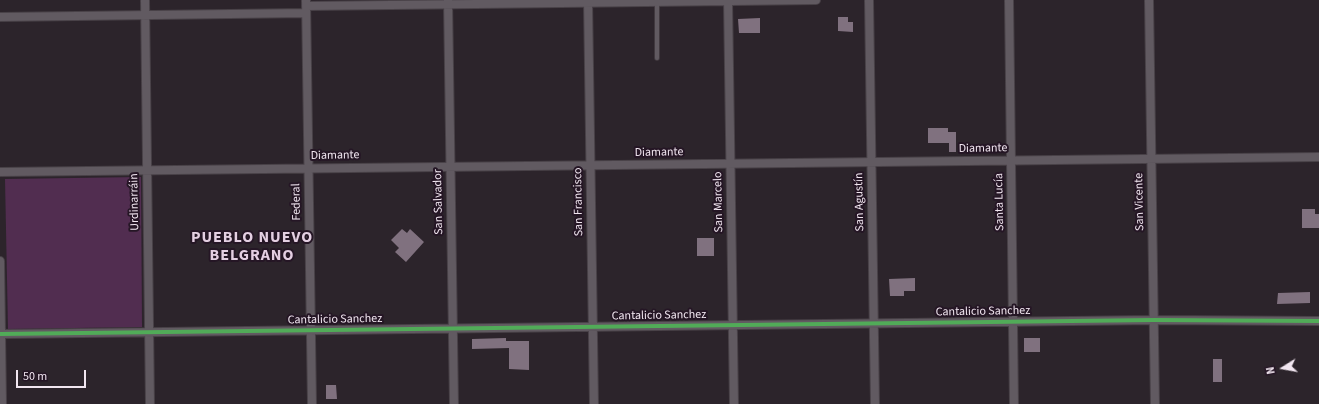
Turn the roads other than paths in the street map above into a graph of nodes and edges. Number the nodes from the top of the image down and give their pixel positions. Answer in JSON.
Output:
{"nodes":[{"id":1,"x":145,"y":0,"type":"edge"},
{"id":2,"x":728,"y":0,"type":"edge"},
{"id":3,"x":816,"y":0,"type":"edge"},
{"id":4,"x":869,"y":0,"type":"edge"},
{"id":5,"x":1009,"y":0,"type":"edge"},
{"id":6,"x":1149,"y":0,"type":"edge"},
{"id":7,"x":588,"y":1,"type":"edge"},
{"id":8,"x":448,"y":2,"type":"edge"},
{"id":9,"x":657,"y":2,"type":"junction"},
{"id":10,"x":306,"y":6,"type":"edge"},
{"id":11,"x":145,"y":15,"type":"junction"},
{"id":12,"x":0,"y":17,"type":"edge"},
{"id":13,"x":657,"y":58,"type":"dead end"},
{"id":14,"x":1319,"y":157,"type":"edge"},
{"id":15,"x":1152,"y":159,"type":"junction"},
{"id":16,"x":1011,"y":160,"type":"junction"},
{"id":17,"x":872,"y":162,"type":"junction"},
{"id":18,"x":730,"y":164,"type":"junction"},
{"id":19,"x":590,"y":166,"type":"junction"},
{"id":20,"x":450,"y":167,"type":"junction"},
{"id":21,"x":308,"y":169,"type":"junction"},
{"id":22,"x":147,"y":171,"type":"junction"},
{"id":23,"x":0,"y":172,"type":"edge"},
{"id":24,"x":0,"y":261,"type":"edge"},
{"id":25,"x":1154,"y":320,"type":"junction"},
{"id":26,"x":1319,"y":321,"type":"edge"},
{"id":27,"x":1013,"y":322,"type":"junction"},
{"id":28,"x":874,"y":324,"type":"junction"},
{"id":29,"x":732,"y":325,"type":"junction"},
{"id":30,"x":593,"y":327,"type":"junction"},
{"id":31,"x":453,"y":329,"type":"junction"},
{"id":32,"x":311,"y":330,"type":"junction"},
{"id":33,"x":149,"y":332,"type":"junction"},
{"id":34,"x":1,"y":334,"type":"edge"},
{"id":35,"x":2,"y":404,"type":"edge"},
{"id":36,"x":150,"y":404,"type":"edge"},
{"id":37,"x":312,"y":404,"type":"edge"},
{"id":38,"x":454,"y":404,"type":"edge"},
{"id":39,"x":594,"y":404,"type":"edge"},
{"id":40,"x":734,"y":404,"type":"edge"},
{"id":41,"x":875,"y":404,"type":"edge"},
{"id":42,"x":1014,"y":404,"type":"edge"},
{"id":43,"x":1155,"y":404,"type":"edge"}],
"edges":[{"from":1,"to":11,"type":"street","name":"Urdinarráin"},
{"from":2,"to":3,"type":"street"},
{"from":2,"to":9,"type":"street"},
{"from":2,"to":18,"type":"street","name":"San Marcelo"},
{"from":4,"to":17,"type":"street","name":"San Agustín"},
{"from":5,"to":16,"type":"street","name":"Santa Lucía"},
{"from":6,"to":15,"type":"street","name":"San Vicente"},
{"from":7,"to":8,"type":"street"},
{"from":7,"to":9,"type":"street"},
{"from":7,"to":19,"type":"street","name":"San Francisco"},
{"from":8,"to":10,"type":"street"},
{"from":8,"to":20,"type":"street","name":"San Salvador"},
{"from":9,"to":13,"type":"lane"},
{"from":10,"to":11,"type":"street"},
{"from":10,"to":21,"type":"street","name":"Federal"},
{"from":11,"to":12,"type":"street"},
{"from":11,"to":22,"type":"street","name":"Urdinarráin"},
{"from":14,"to":15,"type":"street","name":"Diamante"},
{"from":15,"to":16,"type":"street","name":"Diamante"},
{"from":15,"to":25,"type":"street","name":"San Vicente"},
{"from":16,"to":17,"type":"street","name":"Diamante"},
{"from":16,"to":27,"type":"street","name":"Santa Lucía"},
{"from":17,"to":18,"type":"street","name":"Diamante"},
{"from":17,"to":28,"type":"street","name":"San Agustín"},
{"from":18,"to":19,"type":"street","name":"Diamante"},
{"from":18,"to":29,"type":"street","name":"San Marcelo"},
{"from":19,"to":20,"type":"street","name":"Diamante"},
{"from":19,"to":30,"type":"street","name":"San Francisco"},
{"from":20,"to":21,"type":"street","name":"Diamante"},
{"from":20,"to":31,"type":"street","name":"San Salvador"},
{"from":21,"to":22,"type":"street","name":"Diamante"},
{"from":21,"to":32,"type":"street","name":"Federal"},
{"from":22,"to":23,"type":"street","name":"Diamante"},
{"from":22,"to":33,"type":"street","name":"Urdinarráin"},
{"from":24,"to":34,"type":"street"},
{"from":25,"to":26,"type":"street","name":"Cantalicio Sanchez"},
{"from":25,"to":27,"type":"street","name":"Cantalicio Sanchez"},
{"from":25,"to":43,"type":"street","name":"San Vicente"},
{"from":27,"to":28,"type":"street","name":"Cantalicio Sanchez"},
{"from":27,"to":42,"type":"street","name":"Santa Lucía"},
{"from":28,"to":29,"type":"street","name":"Cantalicio Sanchez"},
{"from":28,"to":41,"type":"street","name":"San Agustín"},
{"from":29,"to":30,"type":"street","name":"Cantalicio Sanchez"},
{"from":29,"to":40,"type":"street","name":"San Marcelo"},
{"from":30,"to":31,"type":"street","name":"Cantalicio Sanchez"},
{"from":30,"to":39,"type":"street","name":"San Francisco"},
{"from":31,"to":32,"type":"street","name":"Cantalicio Sanchez"},
{"from":31,"to":38,"type":"street","name":"San Salvador"},
{"from":32,"to":33,"type":"street","name":"Cantalicio Sanchez"},
{"from":32,"to":37,"type":"street","name":"Federal"},
{"from":33,"to":34,"type":"street","name":"Cantalicio Sanchez"},
{"from":33,"to":36,"type":"street","name":"Urdinarráin"},
{"from":34,"to":35,"type":"street"}]}
